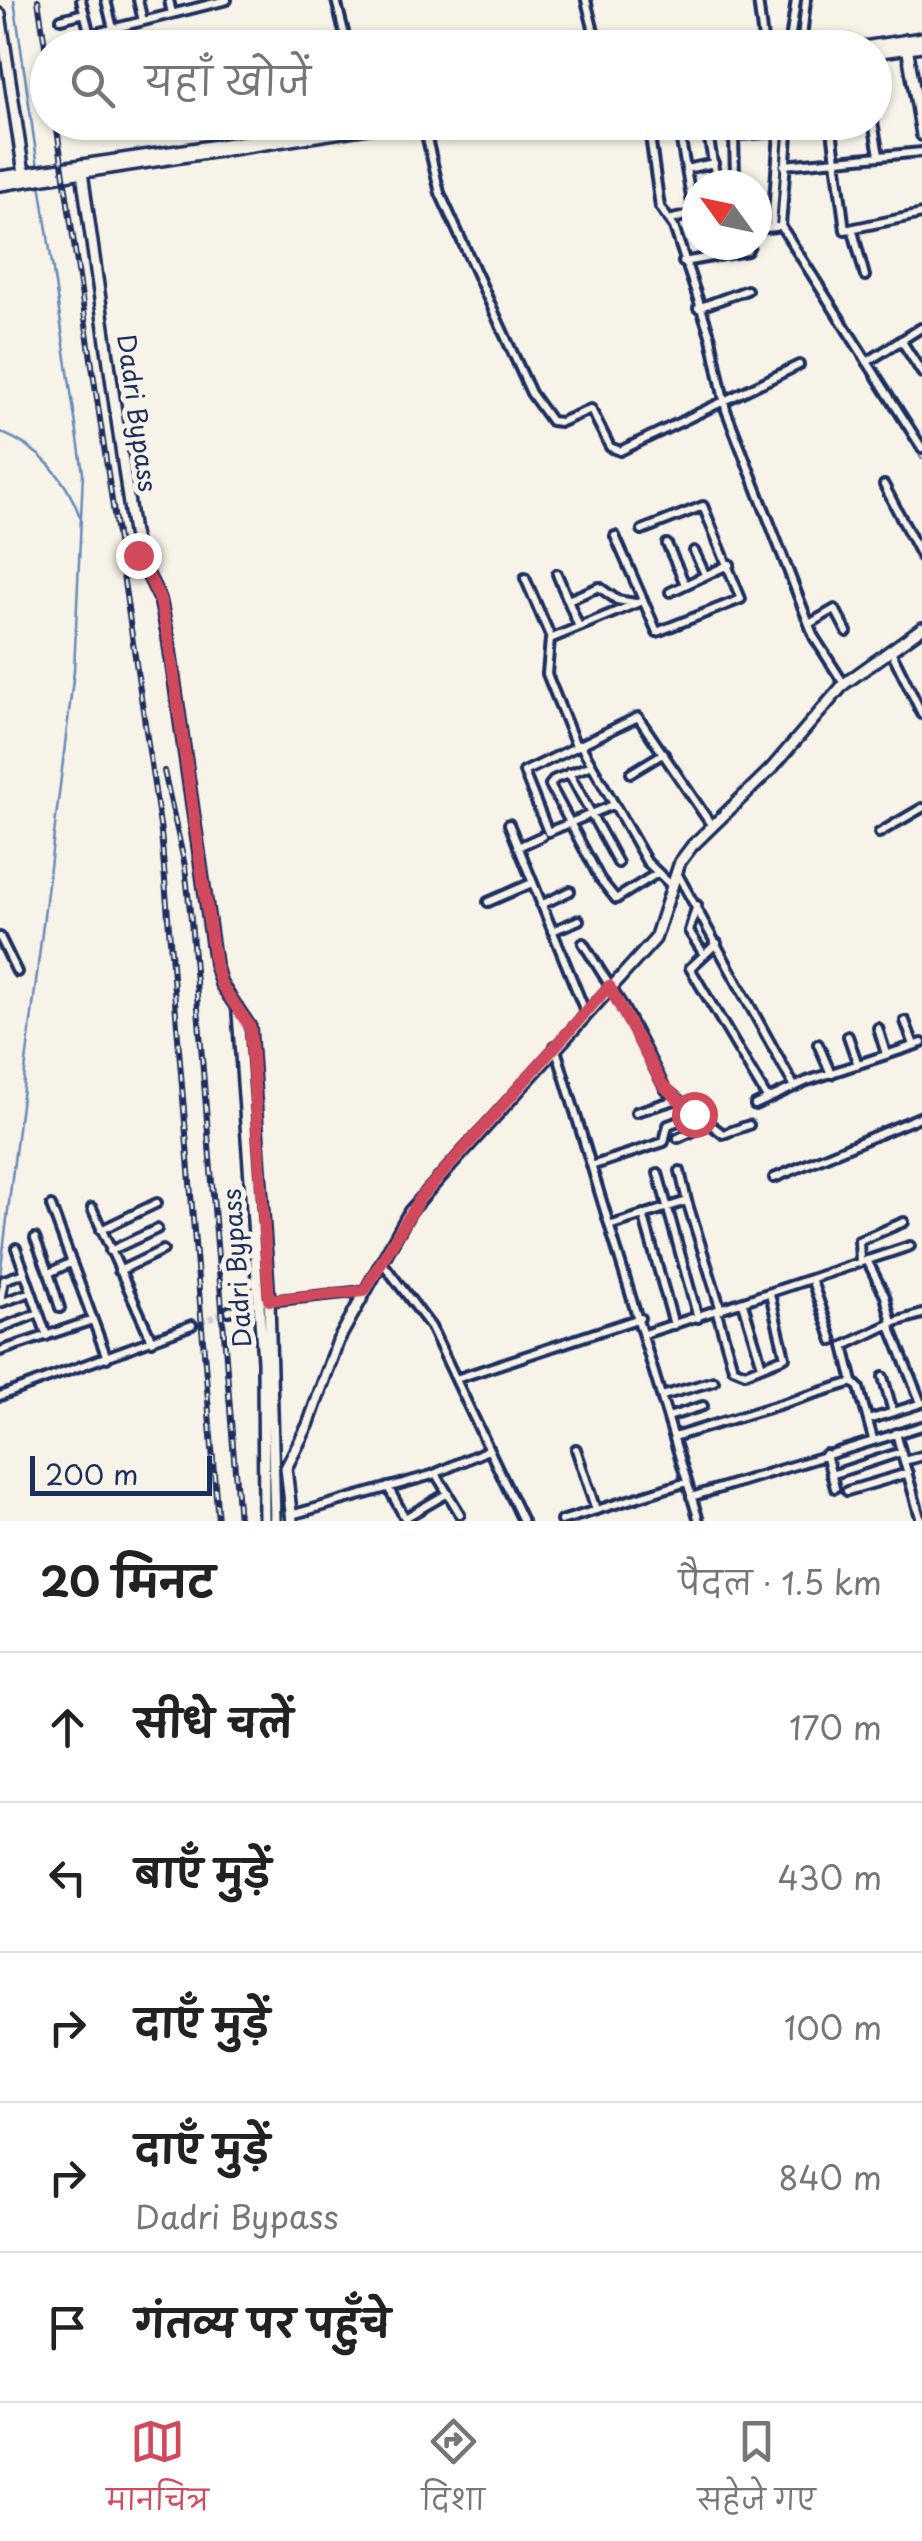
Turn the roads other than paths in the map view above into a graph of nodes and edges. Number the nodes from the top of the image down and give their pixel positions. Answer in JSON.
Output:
{"nodes":[{"id":1,"x":81,"y":0,"type":"edge"},
{"id":2,"x":106,"y":0,"type":"edge"},
{"id":3,"x":138,"y":0,"type":"edge"},
{"id":4,"x":169,"y":0,"type":"edge"},
{"id":5,"x":227,"y":0,"type":"edge"},
{"id":6,"x":336,"y":0,"type":"edge"},
{"id":7,"x":586,"y":0,"type":"edge"},
{"id":8,"x":758,"y":0,"type":"edge"},
{"id":9,"x":796,"y":0,"type":"edge"},
{"id":10,"x":806,"y":0,"type":"edge"},
{"id":11,"x":84,"y":13,"type":"junction"},
{"id":12,"x":0,"y":14,"type":"edge"},
{"id":13,"x":172,"y":14,"type":"junction"},
{"id":14,"x":61,"y":19,"type":"dead end"},
{"id":15,"x":144,"y":21,"type":"junction"},
{"id":16,"x":113,"y":29,"type":"junction"},
{"id":17,"x":89,"y":30,"type":"edge"},
{"id":18,"x":109,"y":30,"type":"edge"},
{"id":19,"x":344,"y":30,"type":"edge"},
{"id":20,"x":594,"y":30,"type":"edge"},
{"id":21,"x":762,"y":30,"type":"edge"},
{"id":22,"x":792,"y":30,"type":"edge"},
{"id":23,"x":803,"y":30,"type":"edge"},
{"id":24,"x":922,"y":38,"type":"edge"},
{"id":25,"x":907,"y":44,"type":"junction"},
{"id":26,"x":892,"y":45,"type":"edge"},
{"id":27,"x":922,"y":46,"type":"edge"},
{"id":28,"x":892,"y":48,"type":"edge"},
{"id":29,"x":922,"y":135,"type":"edge"},
{"id":30,"x":263,"y":140,"type":"edge"},
{"id":31,"x":283,"y":140,"type":"edge"},
{"id":32,"x":427,"y":140,"type":"edge"},
{"id":33,"x":651,"y":140,"type":"edge"},
{"id":34,"x":710,"y":140,"type":"edge"},
{"id":35,"x":734,"y":140,"type":"edge"},
{"id":36,"x":780,"y":140,"type":"edge"},
{"id":37,"x":787,"y":140,"type":"edge"},
{"id":38,"x":833,"y":140,"type":"edge"},
{"id":39,"x":876,"y":140,"type":"edge"},
{"id":40,"x":681,"y":141,"type":"dead end"},
{"id":41,"x":922,"y":152,"type":"edge"},
{"id":42,"x":879,"y":155,"type":"junction"},
{"id":43,"x":835,"y":162,"type":"junction"},
{"id":44,"x":714,"y":163,"type":"junction"},
{"id":45,"x":784,"y":165,"type":"junction"},
{"id":46,"x":82,"y":169,"type":"junction"},
{"id":47,"x":686,"y":169,"type":"joint"},
{"id":48,"x":715,"y":170,"type":"edge"},
{"id":49,"x":735,"y":170,"type":"edge"},
{"id":50,"x":25,"y":178,"type":"junction"},
{"id":51,"x":0,"y":181,"type":"edge"},
{"id":52,"x":922,"y":214,"type":"edge"},
{"id":53,"x":682,"y":217,"type":"edge"},
{"id":54,"x":669,"y":220,"type":"junction"},
{"id":55,"x":772,"y":227,"type":"edge"},
{"id":56,"x":776,"y":227,"type":"junction"},
{"id":57,"x":853,"y":231,"type":"junction"},
{"id":58,"x":695,"y":260,"type":"edge"},
{"id":59,"x":684,"y":262,"type":"junction"},
{"id":60,"x":864,"y":276,"type":"dead end"},
{"id":61,"x":747,"y":290,"type":"dead end"},
{"id":62,"x":698,"y":308,"type":"junction"},
{"id":63,"x":921,"y":328,"type":"edge"},
{"id":64,"x":902,"y":340,"type":"junction"},
{"id":65,"x":867,"y":362,"type":"junction"},
{"id":66,"x":799,"y":365,"type":"dead end"},
{"id":67,"x":922,"y":373,"type":"edge"},
{"id":68,"x":724,"y":405,"type":"junction"},
{"id":69,"x":922,"y":448,"type":"edge"},
{"id":70,"x":884,"y":486,"type":"dead end"},
{"id":71,"x":642,"y":530,"type":"dead end"},
{"id":72,"x":615,"y":536,"type":"dead end"},
{"id":73,"x":667,"y":544,"type":"dead end"},
{"id":74,"x":694,"y":551,"type":"dead end"},
{"id":75,"x":922,"y":558,"type":"edge"},
{"id":76,"x":730,"y":564,"type":"junction"},
{"id":77,"x":557,"y":574,"type":"dead end"},
{"id":78,"x":705,"y":574,"type":"junction"},
{"id":79,"x":525,"y":578,"type":"dead end"},
{"id":80,"x":685,"y":584,"type":"junction"},
{"id":81,"x":670,"y":592,"type":"dead end"},
{"id":82,"x":568,"y":600,"type":"junction"},
{"id":83,"x":640,"y":602,"type":"junction"},
{"id":84,"x":809,"y":624,"type":"junction"},
{"id":85,"x":579,"y":627,"type":"junction"},
{"id":86,"x":922,"y":628,"type":"edge"},
{"id":87,"x":847,"y":632,"type":"dead end"},
{"id":88,"x":551,"y":638,"type":"junction"},
{"id":89,"x":891,"y":651,"type":"junction"},
{"id":90,"x":844,"y":684,"type":"junction"},
{"id":91,"x":922,"y":714,"type":"edge"},
{"id":92,"x":578,"y":745,"type":"junction"},
{"id":93,"x":664,"y":753,"type":"junction"},
{"id":94,"x":592,"y":765,"type":"junction"},
{"id":95,"x":631,"y":773,"type":"dead end"},
{"id":96,"x":568,"y":774,"type":"junction"},
{"id":97,"x":614,"y":805,"type":"junction"},
{"id":98,"x":922,"y":808,"type":"edge"},
{"id":99,"x":592,"y":814,"type":"junction"},
{"id":100,"x":509,"y":824,"type":"dead end"},
{"id":101,"x":570,"y":824,"type":"junction"},
{"id":102,"x":712,"y":826,"type":"junction"},
{"id":103,"x":879,"y":833,"type":"dead end"},
{"id":104,"x":542,"y":836,"type":"dead end"},
{"id":105,"x":518,"y":847,"type":"junction"},
{"id":106,"x":618,"y":863,"type":"dead end"},
{"id":107,"x":676,"y":872,"type":"junction"},
{"id":108,"x":656,"y":874,"type":"junction"},
{"id":109,"x":532,"y":883,"type":"junction"},
{"id":110,"x":673,"y":887,"type":"junction"},
{"id":111,"x":570,"y":891,"type":"dead end"},
{"id":112,"x":488,"y":902,"type":"dead end"},
{"id":113,"x":541,"y":905,"type":"junction"},
{"id":114,"x":696,"y":906,"type":"junction"},
{"id":115,"x":579,"y":920,"type":"dead end"},
{"id":116,"x":552,"y":932,"type":"junction"},
{"id":117,"x":0,"y":938,"type":"edge"},
{"id":118,"x":582,"y":943,"type":"dead end"},
{"id":119,"x":717,"y":943,"type":"junction"},
{"id":120,"x":703,"y":953,"type":"junction"},
{"id":121,"x":18,"y":972,"type":"dead end"},
{"id":122,"x":609,"y":986,"type":"junction"},
{"id":123,"x":585,"y":1012,"type":"junction"},
{"id":124,"x":905,"y":1022,"type":"dead end"},
{"id":125,"x":878,"y":1028,"type":"dead end"},
{"id":126,"x":848,"y":1036,"type":"dead end"},
{"id":127,"x":818,"y":1044,"type":"dead end"},
{"id":128,"x":918,"y":1044,"type":"edge"},
{"id":129,"x":555,"y":1045,"type":"junction"},
{"id":130,"x":886,"y":1054,"type":"junction"},
{"id":131,"x":858,"y":1065,"type":"junction"},
{"id":132,"x":831,"y":1074,"type":"junction"},
{"id":133,"x":794,"y":1086,"type":"junction"},
{"id":134,"x":766,"y":1098,"type":"junction"},
{"id":135,"x":676,"y":1100,"type":"junction"},
{"id":136,"x":755,"y":1105,"type":"dead end"},
{"id":137,"x":636,"y":1112,"type":"dead end"},
{"id":138,"x":695,"y":1114,"type":"junction"},
{"id":139,"x":922,"y":1116,"type":"edge"},
{"id":140,"x":709,"y":1124,"type":"junction"},
{"id":141,"x":749,"y":1125,"type":"dead end"},
{"id":142,"x":678,"y":1138,"type":"dead end"},
{"id":143,"x":594,"y":1164,"type":"junction"},
{"id":144,"x":680,"y":1171,"type":"dead end"},
{"id":145,"x":658,"y":1173,"type":"dead end"},
{"id":146,"x":774,"y":1178,"type":"dead end"},
{"id":147,"x":687,"y":1201,"type":"junction"},
{"id":148,"x":158,"y":1204,"type":"dead end"},
{"id":149,"x":51,"y":1206,"type":"dead end"},
{"id":150,"x":670,"y":1206,"type":"junction"},
{"id":151,"x":92,"y":1208,"type":"dead end"},
{"id":152,"x":643,"y":1214,"type":"junction"},
{"id":153,"x":904,"y":1222,"type":"dead end"},
{"id":154,"x":612,"y":1225,"type":"junction"},
{"id":155,"x":157,"y":1228,"type":"dead end"},
{"id":156,"x":101,"y":1230,"type":"junction"},
{"id":157,"x":35,"y":1238,"type":"dead end"},
{"id":158,"x":910,"y":1246,"type":"dead end"},
{"id":159,"x":16,"y":1248,"type":"dead end"},
{"id":160,"x":163,"y":1250,"type":"dead end"},
{"id":161,"x":110,"y":1251,"type":"junction"},
{"id":162,"x":381,"y":1261,"type":"junction"},
{"id":163,"x":863,"y":1261,"type":"junction"},
{"id":164,"x":72,"y":1262,"type":"junction"},
{"id":165,"x":119,"y":1270,"type":"junction"},
{"id":166,"x":24,"y":1272,"type":"junction"},
{"id":167,"x":49,"y":1273,"type":"junction"},
{"id":168,"x":812,"y":1281,"type":"junction"},
{"id":169,"x":364,"y":1291,"type":"junction"},
{"id":170,"x":31,"y":1292,"type":"junction"},
{"id":171,"x":770,"y":1294,"type":"junction"},
{"id":172,"x":264,"y":1301,"type":"junction"},
{"id":173,"x":0,"y":1302,"type":"edge"},
{"id":174,"x":743,"y":1303,"type":"junction"},
{"id":175,"x":60,"y":1308,"type":"dead end"},
{"id":176,"x":229,"y":1311,"type":"tunnel mouth"},
{"id":177,"x":719,"y":1311,"type":"junction"},
{"id":178,"x":39,"y":1313,"type":"junction"},
{"id":179,"x":921,"y":1317,"type":"edge"},
{"id":180,"x":640,"y":1318,"type":"junction"},
{"id":181,"x":698,"y":1318,"type":"junction"},
{"id":182,"x":93,"y":1320,"type":"junction"},
{"id":183,"x":891,"y":1324,"type":"junction"},
{"id":184,"x":192,"y":1325,"type":"tunnel mouth"},
{"id":185,"x":674,"y":1325,"type":"junction"},
{"id":186,"x":0,"y":1328,"type":"edge"},
{"id":187,"x":644,"y":1334,"type":"junction"},
{"id":188,"x":47,"y":1336,"type":"junction"},
{"id":189,"x":832,"y":1341,"type":"dead end"},
{"id":190,"x":152,"y":1342,"type":"junction"},
{"id":191,"x":0,"y":1352,"type":"edge"},
{"id":192,"x":107,"y":1358,"type":"junction"},
{"id":193,"x":762,"y":1366,"type":"junction"},
{"id":194,"x":884,"y":1377,"type":"dead end"},
{"id":195,"x":456,"y":1379,"type":"junction"},
{"id":196,"x":714,"y":1381,"type":"dead end"},
{"id":197,"x":853,"y":1382,"type":"junction"},
{"id":198,"x":0,"y":1396,"type":"edge"},
{"id":199,"x":662,"y":1396,"type":"junction"},
{"id":200,"x":922,"y":1403,"type":"edge"},
{"id":201,"x":703,"y":1406,"type":"dead end"},
{"id":202,"x":893,"y":1412,"type":"junction"},
{"id":203,"x":668,"y":1418,"type":"junction"},
{"id":204,"x":868,"y":1420,"type":"junction"},
{"id":205,"x":922,"y":1426,"type":"edge"},
{"id":206,"x":896,"y":1432,"type":"junction"},
{"id":207,"x":674,"y":1437,"type":"junction"},
{"id":208,"x":873,"y":1438,"type":"junction"},
{"id":209,"x":576,"y":1449,"type":"dead end"},
{"id":210,"x":488,"y":1450,"type":"junction"},
{"id":211,"x":826,"y":1454,"type":"junction"},
{"id":212,"x":903,"y":1456,"type":"junction"},
{"id":213,"x":922,"y":1456,"type":"edge"},
{"id":214,"x":908,"y":1472,"type":"junction"},
{"id":215,"x":436,"y":1474,"type":"junction"},
{"id":216,"x":832,"y":1476,"type":"junction"},
{"id":217,"x":687,"y":1482,"type":"junction"},
{"id":218,"x":388,"y":1488,"type":"junction"},
{"id":219,"x":835,"y":1488,"type":"dead end"},
{"id":220,"x":847,"y":1491,"type":"dead end"},
{"id":221,"x":448,"y":1494,"type":"junction"},
{"id":222,"x":692,"y":1497,"type":"junction"},
{"id":223,"x":919,"y":1502,"type":"edge"},
{"id":224,"x":596,"y":1510,"type":"junction"},
{"id":225,"x":460,"y":1514,"type":"dead end"},
{"id":226,"x":291,"y":1518,"type":"edge"},
{"id":227,"x":405,"y":1519,"type":"edge"},
{"id":228,"x":571,"y":1519,"type":"edge"},
{"id":229,"x":264,"y":1521,"type":"edge"},
{"id":230,"x":275,"y":1521,"type":"edge"},
{"id":231,"x":523,"y":1521,"type":"edge"},
{"id":232,"x":561,"y":1521,"type":"edge"},
{"id":233,"x":699,"y":1521,"type":"edge"},
{"id":234,"x":921,"y":1521,"type":"edge"}],
"edges":[{"from":1,"to":11,"type":"street"},
{"from":2,"to":16,"type":"street"},
{"from":3,"to":15,"type":"street"},
{"from":4,"to":13,"type":"street"},
{"from":5,"to":13,"type":"street"},
{"from":6,"to":19,"type":"street"},
{"from":7,"to":20,"type":"street"},
{"from":8,"to":21,"type":"street"},
{"from":9,"to":22,"type":"street"},
{"from":10,"to":23,"type":"street"},
{"from":11,"to":14,"type":"street"},
{"from":11,"to":17,"type":"street"},
{"from":12,"to":50,"type":"main road"},
{"from":13,"to":15,"type":"street"},
{"from":15,"to":16,"type":"street"},
{"from":16,"to":18,"type":"street"},
{"from":24,"to":25,"type":"main road"},
{"from":25,"to":26,"type":"main road"},
{"from":25,"to":27,"type":"main road"},
{"from":25,"to":28,"type":"main road"},
{"from":25,"to":29,"type":"main road"},
{"from":30,"to":46,"type":"main road"},
{"from":31,"to":46,"type":"main road"},
{"from":32,"to":68,"type":"street"},
{"from":33,"to":54,"type":"street"},
{"from":34,"to":44,"type":"street"},
{"from":35,"to":49,"type":"street"},
{"from":36,"to":56,"type":"street"},
{"from":37,"to":45,"type":"street"},
{"from":38,"to":43,"type":"street"},
{"from":39,"to":42,"type":"street"},
{"from":40,"to":47,"type":"street"},
{"from":41,"to":42,"type":"street"},
{"from":42,"to":43,"type":"street"},
{"from":43,"to":45,"type":"street"},
{"from":43,"to":57,"type":"street"},
{"from":44,"to":47,"type":"street"},
{"from":44,"to":48,"type":"street"},
{"from":45,"to":56,"type":"street"},
{"from":46,"to":50,"type":"main road"},
{"from":46,"to":172,"type":"main road","name":"Dadri Bypass"},
{"from":50,"to":51,"type":"main road"},
{"from":52,"to":57,"type":"street"},
{"from":53,"to":54,"type":"street"},
{"from":54,"to":59,"type":"street"},
{"from":55,"to":56,"type":"street"},
{"from":56,"to":65,"type":"street"},
{"from":57,"to":60,"type":"street"},
{"from":58,"to":59,"type":"street"},
{"from":59,"to":62,"type":"street"},
{"from":61,"to":62,"type":"street"},
{"from":62,"to":68,"type":"street"},
{"from":63,"to":64,"type":"street"},
{"from":64,"to":65,"type":"street"},
{"from":64,"to":67,"type":"street"},
{"from":65,"to":69,"type":"street"},
{"from":66,"to":68,"type":"street"},
{"from":68,"to":84,"type":"street"},
{"from":70,"to":75,"type":"street"},
{"from":71,"to":76,"type":"street"},
{"from":72,"to":83,"type":"street"},
{"from":73,"to":80,"type":"street"},
{"from":74,"to":78,"type":"street"},
{"from":76,"to":78,"type":"street"},
{"from":76,"to":83,"type":"street"},
{"from":77,"to":82,"type":"street"},
{"from":78,"to":80,"type":"street"},
{"from":79,"to":88,"type":"street"},
{"from":80,"to":81,"type":"street"},
{"from":82,"to":83,"type":"street"},
{"from":82,"to":85,"type":"street"},
{"from":83,"to":85,"type":"street"},
{"from":84,"to":87,"type":"street"},
{"from":84,"to":90,"type":"street"},
{"from":85,"to":88,"type":"street"},
{"from":86,"to":89,"type":"main road"},
{"from":88,"to":92,"type":"street"},
{"from":89,"to":90,"type":"main road"},
{"from":89,"to":91,"type":"street"},
{"from":90,"to":102,"type":"main road"},
{"from":92,"to":93,"type":"street"},
{"from":92,"to":94,"type":"street"},
{"from":92,"to":101,"type":"street"},
{"from":93,"to":95,"type":"street"},
{"from":93,"to":102,"type":"street"},
{"from":94,"to":96,"type":"street"},
{"from":94,"to":97,"type":"street"},
{"from":96,"to":99,"type":"street"},
{"from":96,"to":101,"type":"street"},
{"from":97,"to":99,"type":"street"},
{"from":97,"to":108,"type":"street"},
{"from":98,"to":103,"type":"street"},
{"from":99,"to":101,"type":"street"},
{"from":99,"to":106,"type":"street"},
{"from":100,"to":105,"type":"street"},
{"from":101,"to":108,"type":"street"},
{"from":102,"to":107,"type":"main road"},
{"from":104,"to":105,"type":"street"},
{"from":105,"to":109,"type":"street"},
{"from":107,"to":110,"type":"main road"},
{"from":107,"to":114,"type":"street"},
{"from":108,"to":110,"type":"street"},
{"from":109,"to":112,"type":"street"},
{"from":109,"to":113,"type":"street"},
{"from":110,"to":122,"type":"main road"},
{"from":111,"to":113,"type":"street"},
{"from":113,"to":116,"type":"street"},
{"from":114,"to":119,"type":"street"},
{"from":114,"to":120,"type":"street"},
{"from":115,"to":116,"type":"street"},
{"from":116,"to":123,"type":"street"},
{"from":117,"to":121,"type":"street"},
{"from":118,"to":122,"type":"street"},
{"from":119,"to":120,"type":"street"},
{"from":119,"to":133,"type":"street"},
{"from":120,"to":134,"type":"street"},
{"from":122,"to":123,"type":"main road"},
{"from":122,"to":135,"type":"street"},
{"from":123,"to":129,"type":"main road"},
{"from":124,"to":128,"type":"street"},
{"from":125,"to":130,"type":"street"},
{"from":126,"to":131,"type":"street"},
{"from":127,"to":132,"type":"street"},
{"from":128,"to":130,"type":"street"},
{"from":129,"to":143,"type":"street"},
{"from":129,"to":162,"type":"main road"},
{"from":130,"to":131,"type":"street"},
{"from":131,"to":132,"type":"street"},
{"from":132,"to":133,"type":"street"},
{"from":133,"to":134,"type":"street"},
{"from":134,"to":136,"type":"street"},
{"from":135,"to":137,"type":"street"},
{"from":135,"to":138,"type":"street"},
{"from":138,"to":140,"type":"street"},
{"from":138,"to":143,"type":"street"},
{"from":139,"to":146,"type":"street"},
{"from":140,"to":141,"type":"street"},
{"from":140,"to":142,"type":"street"},
{"from":143,"to":154,"type":"street"},
{"from":144,"to":147,"type":"street"},
{"from":145,"to":150,"type":"street"},
{"from":147,"to":150,"type":"street"},
{"from":147,"to":177,"type":"street"},
{"from":148,"to":156,"type":"street"},
{"from":149,"to":164,"type":"street"},
{"from":150,"to":152,"type":"street"},
{"from":150,"to":181,"type":"street"},
{"from":151,"to":156,"type":"street"},
{"from":152,"to":154,"type":"street"},
{"from":152,"to":185,"type":"street"},
{"from":153,"to":163,"type":"street"},
{"from":154,"to":180,"type":"street"},
{"from":155,"to":161,"type":"street"},
{"from":156,"to":161,"type":"street"},
{"from":157,"to":167,"type":"street"},
{"from":158,"to":163,"type":"street"},
{"from":159,"to":166,"type":"street"},
{"from":160,"to":165,"type":"street"},
{"from":161,"to":165,"type":"street"},
{"from":162,"to":169,"type":"main road"},
{"from":162,"to":195,"type":"street"},
{"from":163,"to":168,"type":"street"},
{"from":163,"to":183,"type":"street"},
{"from":164,"to":167,"type":"street"},
{"from":164,"to":182,"type":"street"},
{"from":165,"to":190,"type":"street"},
{"from":166,"to":170,"type":"street"},
{"from":166,"to":173,"type":"street"},
{"from":167,"to":175,"type":"street"},
{"from":168,"to":171,"type":"street"},
{"from":168,"to":189,"type":"street"},
{"from":169,"to":172,"type":"street"},
{"from":169,"to":226,"type":"main road"},
{"from":170,"to":173,"type":"street"},
{"from":170,"to":178,"type":"street"},
{"from":171,"to":174,"type":"street"},
{"from":171,"to":193,"type":"street"},
{"from":172,"to":176,"type":"street"},
{"from":172,"to":229,"type":"main road","name":"Dadri Bypass"},
{"from":172,"to":230,"type":"main road","name":"Dadri Bypass"},
{"from":174,"to":177,"type":"street"},
{"from":174,"to":193,"type":"street"},
{"from":177,"to":181,"type":"street"},
{"from":177,"to":193,"type":"street"},
{"from":178,"to":186,"type":"street"},
{"from":178,"to":188,"type":"street"},
{"from":179,"to":183,"type":"street"},
{"from":180,"to":187,"type":"street"},
{"from":180,"to":195,"type":"street"},
{"from":181,"to":185,"type":"street"},
{"from":182,"to":188,"type":"street"},
{"from":182,"to":192,"type":"street"},
{"from":183,"to":197,"type":"street"},
{"from":183,"to":200,"type":"street"},
{"from":184,"to":190,"type":"street"},
{"from":185,"to":187,"type":"street"},
{"from":187,"to":199,"type":"street"},
{"from":188,"to":191,"type":"street"},
{"from":190,"to":192,"type":"street"},
{"from":192,"to":198,"type":"street"},
{"from":194,"to":202,"type":"street"},
{"from":195,"to":210,"type":"street"},
{"from":196,"to":199,"type":"street"},
{"from":197,"to":204,"type":"street"},
{"from":197,"to":207,"type":"street"},
{"from":199,"to":203,"type":"street"},
{"from":200,"to":202,"type":"street"},
{"from":201,"to":203,"type":"street"},
{"from":202,"to":204,"type":"street"},
{"from":203,"to":207,"type":"street"},
{"from":204,"to":208,"type":"street"},
{"from":205,"to":206,"type":"street"},
{"from":206,"to":208,"type":"street"},
{"from":206,"to":212,"type":"street"},
{"from":207,"to":217,"type":"street"},
{"from":208,"to":211,"type":"street"},
{"from":209,"to":224,"type":"street"},
{"from":210,"to":215,"type":"street"},
{"from":210,"to":231,"type":"street"},
{"from":211,"to":216,"type":"street"},
{"from":211,"to":222,"type":"street"},
{"from":212,"to":213,"type":"street"},
{"from":212,"to":214,"type":"street"},
{"from":212,"to":216,"type":"street"},
{"from":214,"to":220,"type":"street"},
{"from":214,"to":223,"type":"street"},
{"from":215,"to":218,"type":"street"},
{"from":215,"to":221,"type":"street"},
{"from":216,"to":219,"type":"street"},
{"from":217,"to":222,"type":"street"},
{"from":217,"to":224,"type":"street"},
{"from":218,"to":226,"type":"street"},
{"from":218,"to":227,"type":"street"},
{"from":221,"to":225,"type":"street"},
{"from":221,"to":227,"type":"street"},
{"from":222,"to":233,"type":"street"},
{"from":223,"to":234,"type":"street"},
{"from":224,"to":228,"type":"street"},
{"from":228,"to":232,"type":"street"}]}
